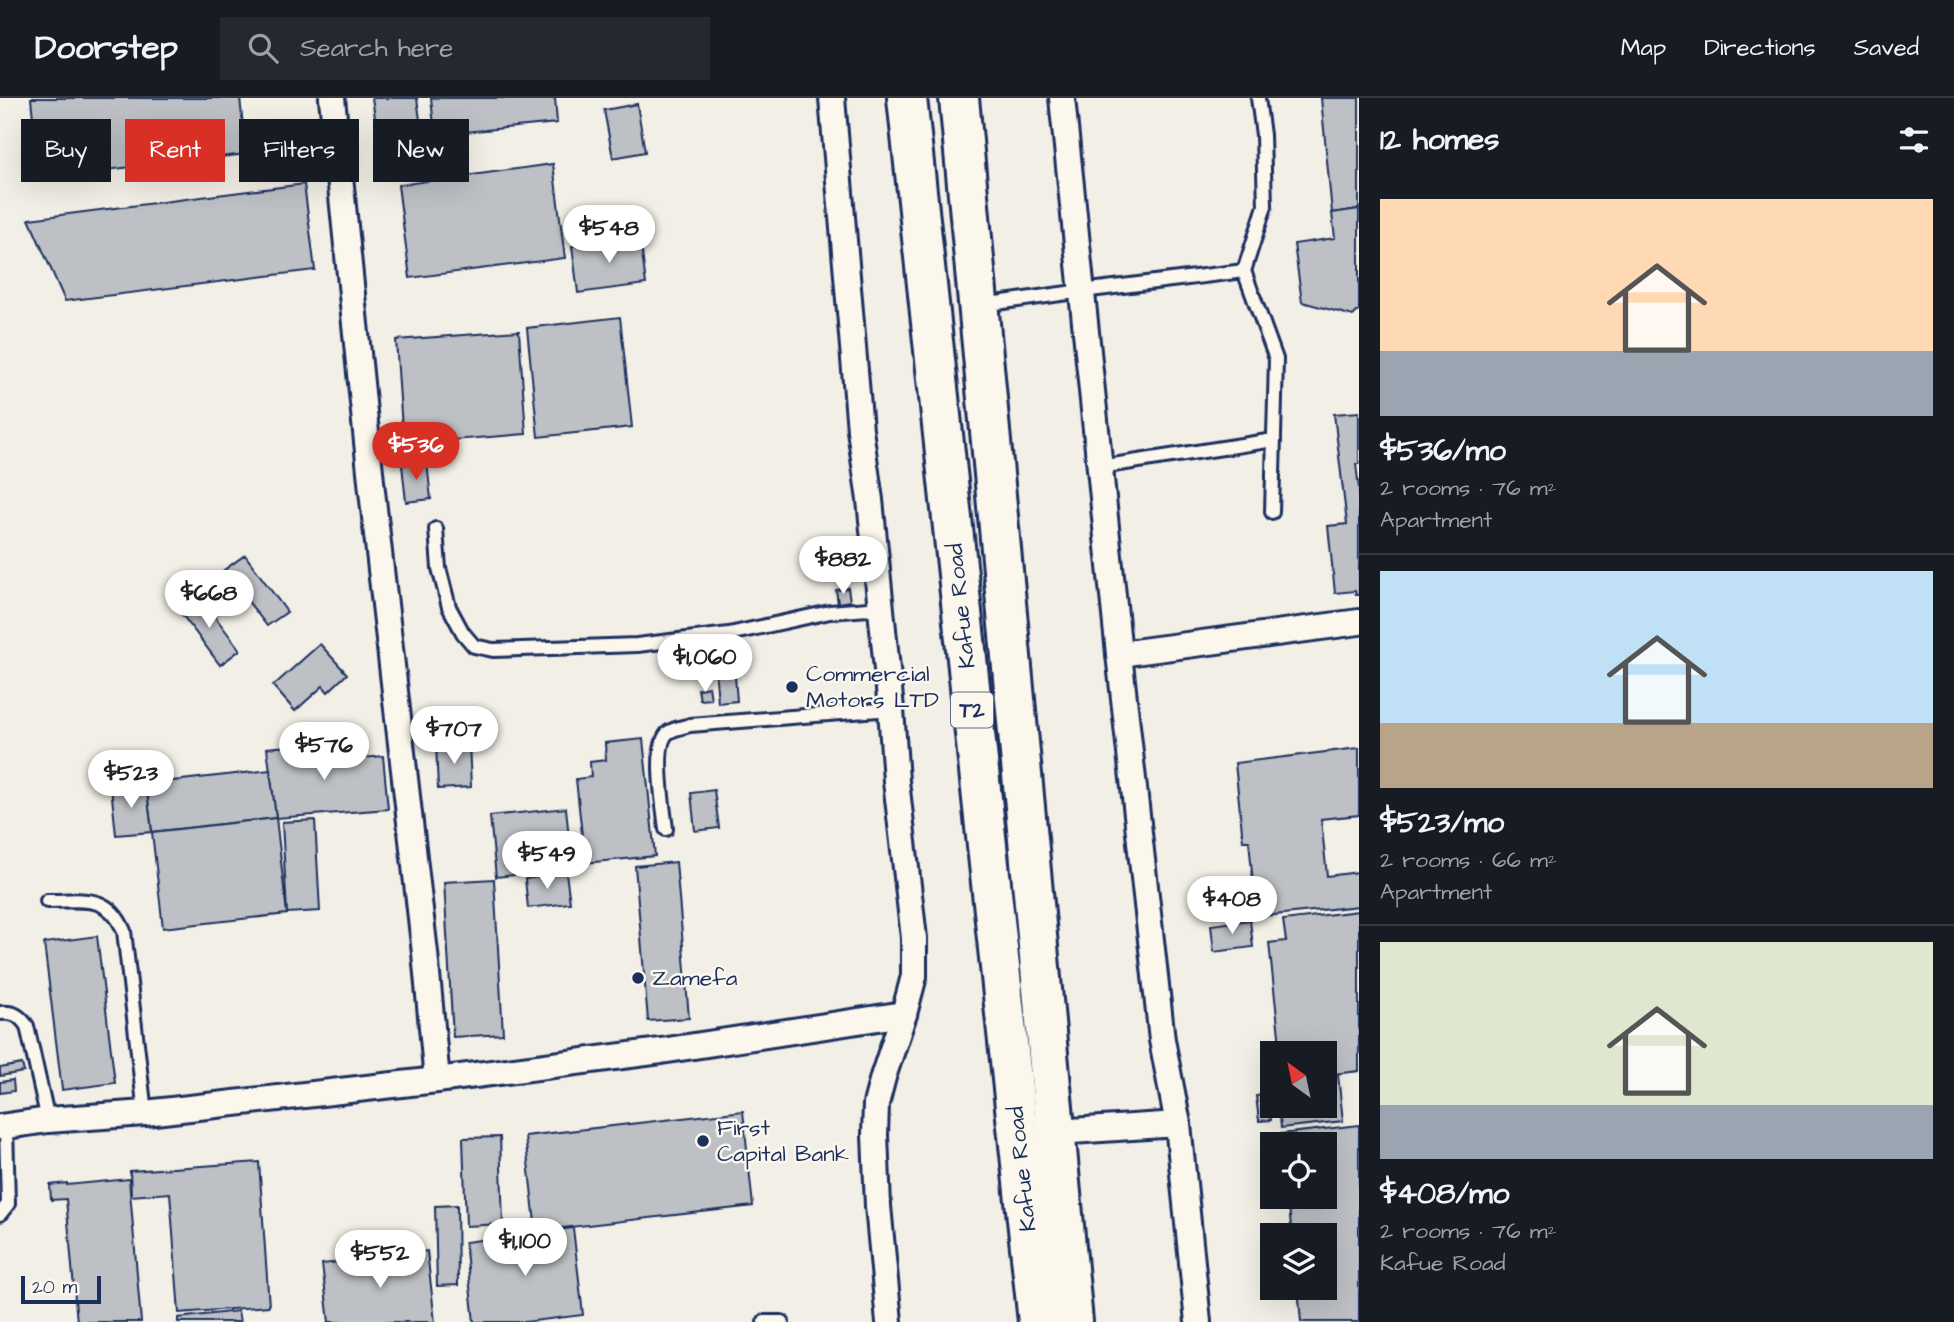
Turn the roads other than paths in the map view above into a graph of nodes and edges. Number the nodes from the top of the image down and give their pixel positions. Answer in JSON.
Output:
{"nodes":[{"id":1,"x":331,"y":98,"type":"edge"},
{"id":2,"x":832,"y":98,"type":"edge"},
{"id":3,"x":907,"y":98,"type":"edge"},
{"id":4,"x":959,"y":98,"type":"edge"},
{"id":5,"x":1062,"y":98,"type":"edge"},
{"id":6,"x":1258,"y":98,"type":"edge"},
{"id":7,"x":1244,"y":271,"type":"junction"},
{"id":8,"x":1082,"y":290,"type":"junction"},
{"id":9,"x":979,"y":306,"type":"junction"},
{"id":10,"x":1274,"y":440,"type":"junction"},
{"id":11,"x":1100,"y":467,"type":"junction"},
{"id":12,"x":1272,"y":512,"type":"dead end"},
{"id":13,"x":436,"y":529,"type":"dead end"},
{"id":14,"x":881,"y":608,"type":"junction"},
{"id":15,"x":1359,"y":622,"type":"edge"},
{"id":16,"x":1119,"y":654,"type":"junction"},
{"id":17,"x":891,"y":709,"type":"junction"},
{"id":18,"x":666,"y":829,"type":"dead end"},
{"id":19,"x":47,"y":901,"type":"dead end"},
{"id":20,"x":0,"y":1013,"type":"edge"},
{"id":21,"x":904,"y":1014,"type":"junction"},
{"id":22,"x":437,"y":1080,"type":"junction"},
{"id":23,"x":145,"y":1113,"type":"junction"},
{"id":24,"x":48,"y":1120,"type":"junction"},
{"id":25,"x":1178,"y":1124,"type":"junction"},
{"id":26,"x":3,"y":1127,"type":"edge"},
{"id":27,"x":1056,"y":1132,"type":"junction"},
{"id":28,"x":0,"y":1214,"type":"edge"},
{"id":29,"x":764,"y":1322,"type":"edge"},
{"id":30,"x":782,"y":1322,"type":"edge"},
{"id":31,"x":889,"y":1322,"type":"edge"},
{"id":32,"x":1038,"y":1322,"type":"edge"},
{"id":33,"x":1073,"y":1322,"type":"edge"},
{"id":34,"x":1198,"y":1322,"type":"edge"}],
"edges":[{"from":1,"to":22,"type":"street"},
{"from":2,"to":14,"type":"street"},
{"from":3,"to":32,"type":"main road","name":"Kafue Road","number":"T2"},
{"from":4,"to":9,"type":"main road","name":"Kafue Road","number":"T2"},
{"from":5,"to":8,"type":"street"},
{"from":6,"to":7,"type":"lane"},
{"from":7,"to":8,"type":"lane"},
{"from":7,"to":10,"type":"lane"},
{"from":8,"to":9,"type":"lane"},
{"from":8,"to":11,"type":"street"},
{"from":9,"to":27,"type":"main road","name":"Kafue Road","number":"T2"},
{"from":10,"to":11,"type":"lane"},
{"from":10,"to":12,"type":"lane"},
{"from":11,"to":16,"type":"street"},
{"from":13,"to":14,"type":"lane"},
{"from":14,"to":17,"type":"street"},
{"from":15,"to":16,"type":"street"},
{"from":16,"to":25,"type":"street"},
{"from":17,"to":18,"type":"lane"},
{"from":17,"to":21,"type":"street"},
{"from":19,"to":23,"type":"lane"},
{"from":20,"to":24,"type":"lane"},
{"from":21,"to":22,"type":"street"},
{"from":21,"to":31,"type":"street"},
{"from":22,"to":23,"type":"street"},
{"from":23,"to":24,"type":"street"},
{"from":24,"to":26,"type":"street"},
{"from":25,"to":27,"type":"street"},
{"from":25,"to":34,"type":"street"},
{"from":26,"to":28,"type":"lane"},
{"from":27,"to":33,"type":"main road","name":"Kafue Road","number":"T2"},
{"from":29,"to":30,"type":"lane"}]}
